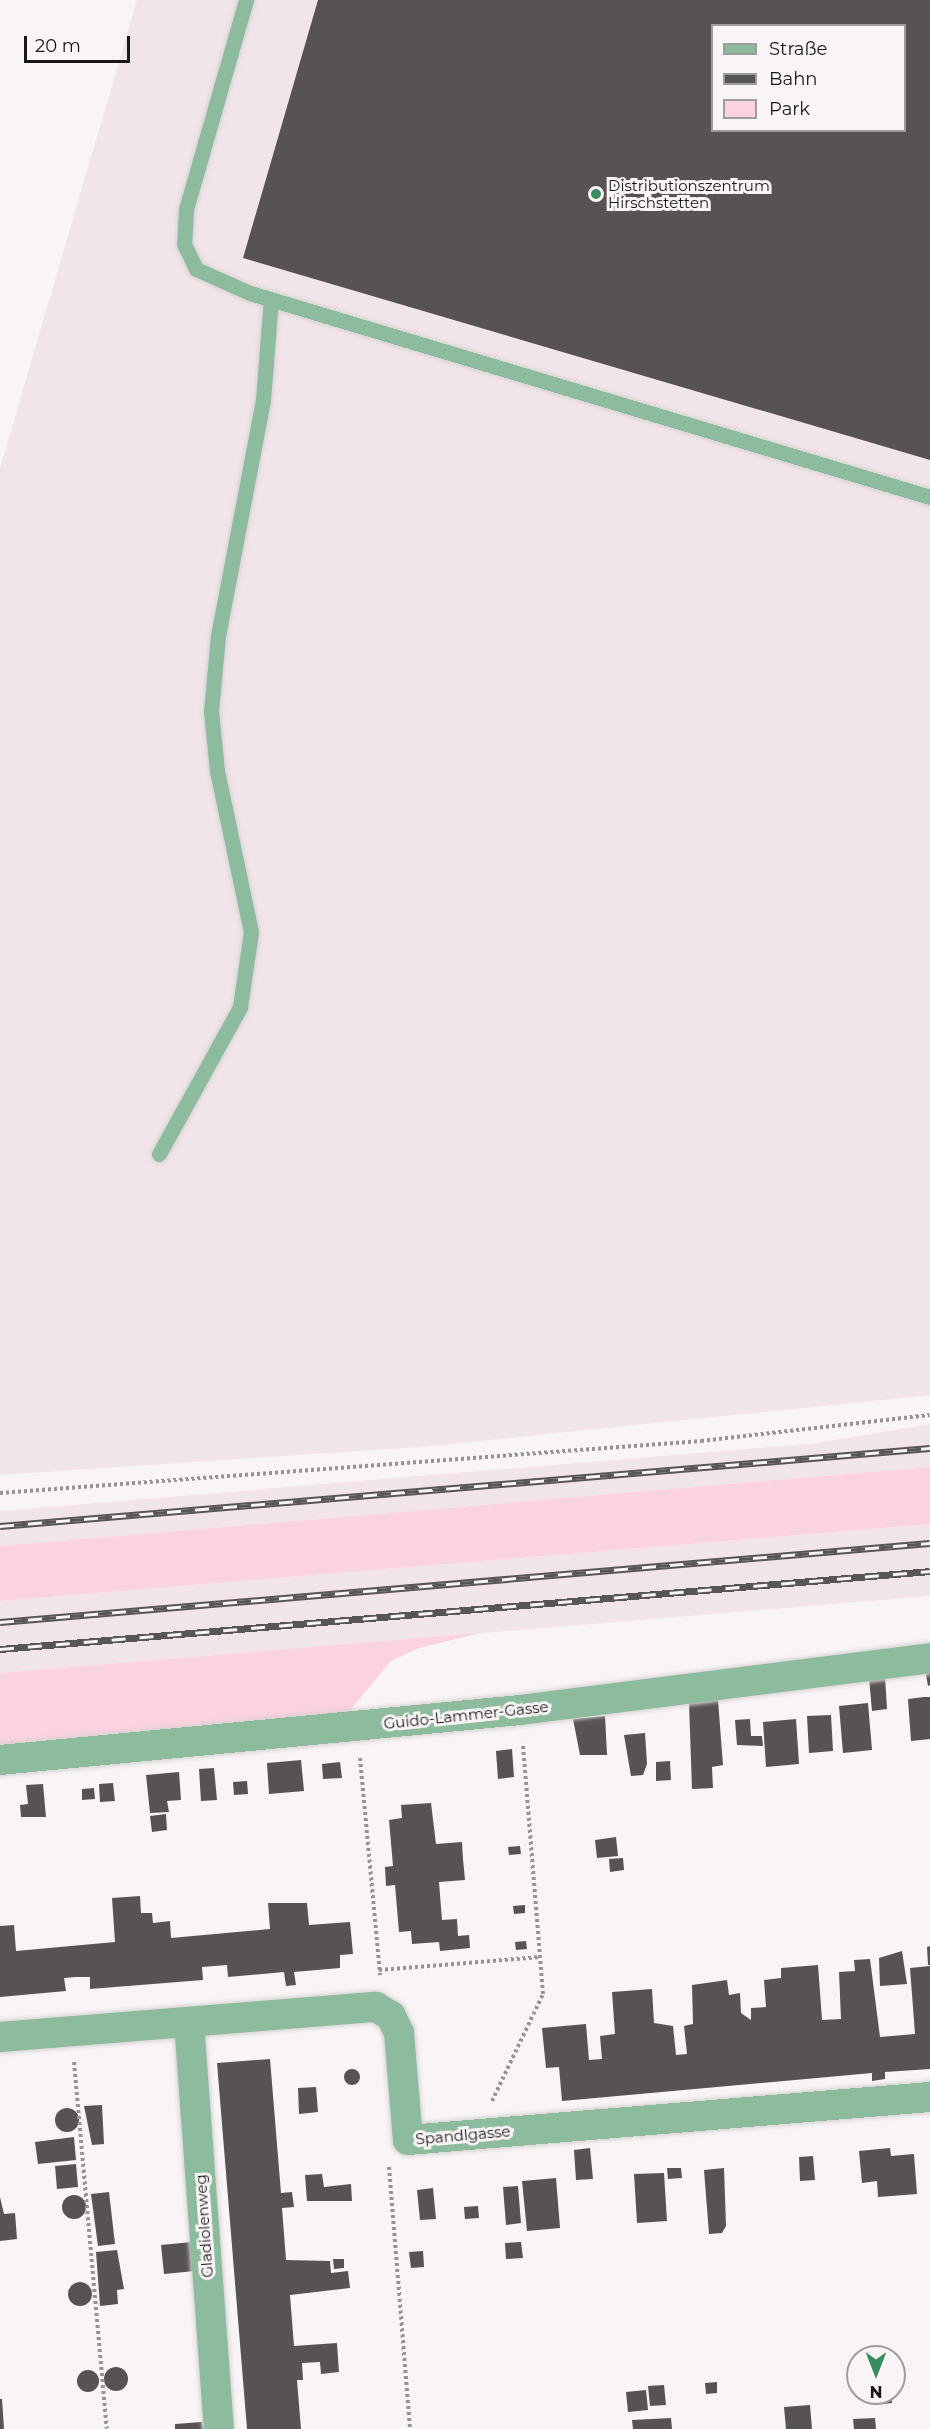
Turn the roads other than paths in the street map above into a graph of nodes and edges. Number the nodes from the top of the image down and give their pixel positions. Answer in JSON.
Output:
{"nodes":[{"id":1,"x":246,"y":0,"type":"edge"},
{"id":2,"x":271,"y":299,"type":"junction"},
{"id":3,"x":930,"y":497,"type":"edge"},
{"id":4,"x":159,"y":1154,"type":"dead end"},
{"id":5,"x":930,"y":1658,"type":"edge"},
{"id":6,"x":0,"y":1760,"type":"edge"},
{"id":7,"x":189,"y":2022,"type":"junction"},
{"id":8,"x":0,"y":2037,"type":"edge"},
{"id":9,"x":930,"y":2097,"type":"edge"},
{"id":10,"x":219,"y":2429,"type":"edge"}],
"edges":[{"from":1,"to":2,"type":"lane"},
{"from":2,"to":3,"type":"lane"},
{"from":2,"to":4,"type":"lane"},
{"from":5,"to":6,"type":"street","name":"Guido-Lammer-Gasse"},
{"from":7,"to":8,"type":"street"},
{"from":7,"to":9,"type":"street","name":"Spandlgasse"},
{"from":7,"to":10,"type":"street","name":"Gladiolenweg"}]}
